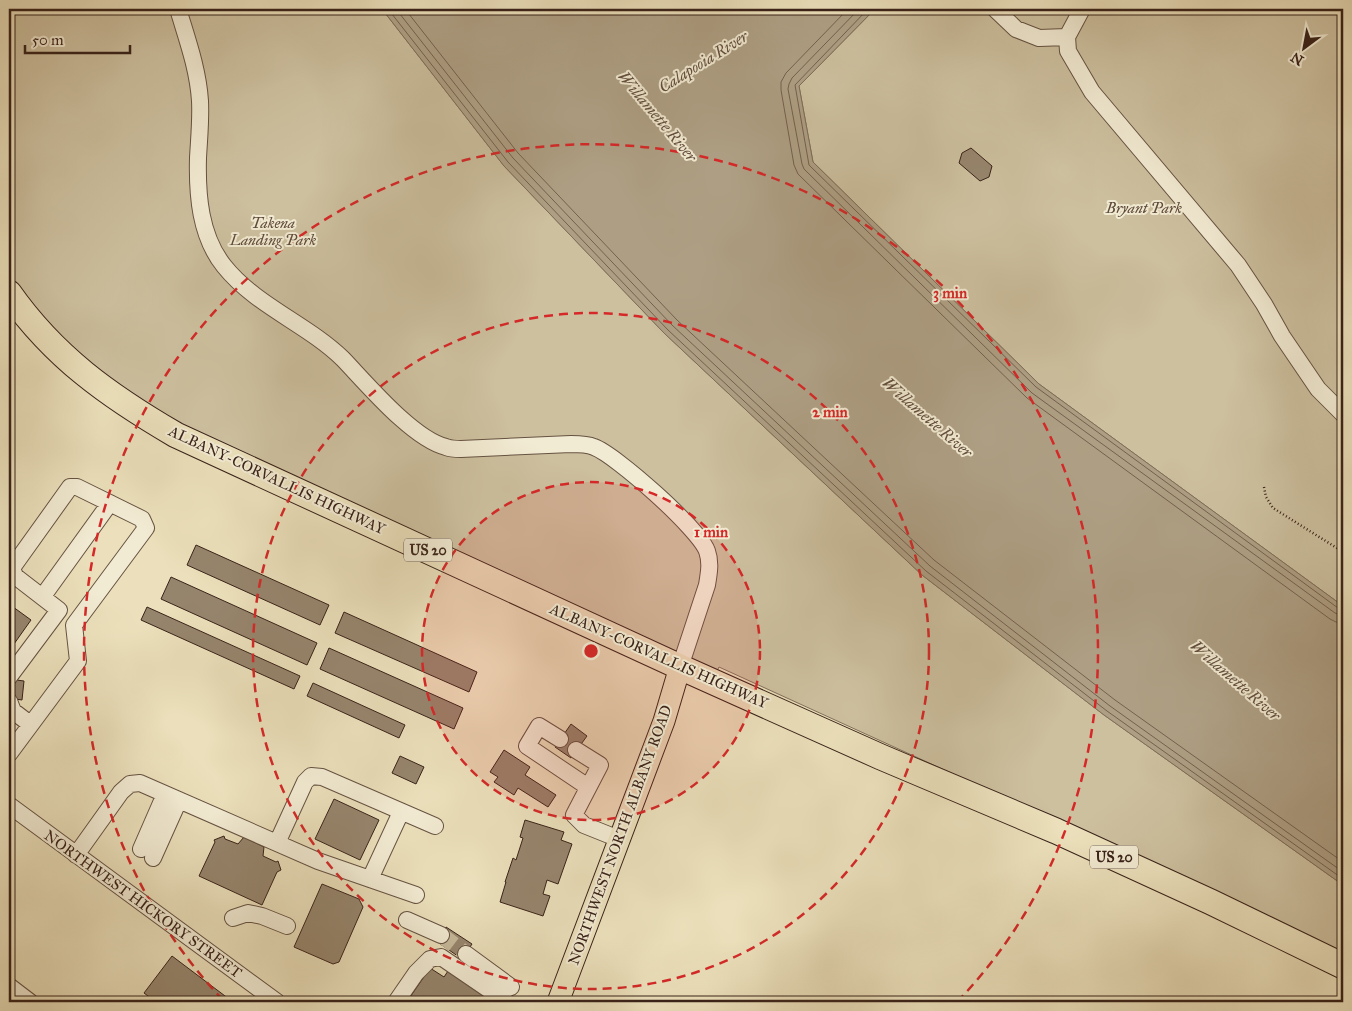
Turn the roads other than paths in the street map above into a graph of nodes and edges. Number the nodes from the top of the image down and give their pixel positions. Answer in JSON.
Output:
{"nodes":[{"id":1,"x":178,"y":9,"type":"edge"},
{"id":2,"x":995,"y":9,"type":"edge"},
{"id":3,"x":1082,"y":9,"type":"edge"},
{"id":4,"x":1068,"y":37,"type":"junction"},
{"id":5,"x":9,"y":293,"type":"edge"},
{"id":6,"x":1343,"y":414,"type":"edge"},
{"id":7,"x":110,"y":503,"type":"junction"},
{"id":8,"x":42,"y":596,"type":"junction"},
{"id":9,"x":59,"y":610,"type":"junction"},
{"id":10,"x":74,"y":625,"type":"junction"},
{"id":11,"x":680,"y":667,"type":"junction"},
{"id":12,"x":9,"y":678,"type":"edge"},
{"id":13,"x":9,"y":701,"type":"edge"},
{"id":14,"x":30,"y":724,"type":"junction"},
{"id":15,"x":560,"y":739,"type":"dead end"},
{"id":16,"x":576,"y":750,"type":"dead end"},
{"id":17,"x":9,"y":754,"type":"edge"},
{"id":18,"x":588,"y":787,"type":"junction"},
{"id":19,"x":172,"y":797,"type":"junction"},
{"id":20,"x":9,"y":805,"type":"edge"},
{"id":21,"x":401,"y":812,"type":"junction"},
{"id":22,"x":435,"y":826,"type":"dead end"},
{"id":23,"x":619,"y":839,"type":"junction"},
{"id":24,"x":277,"y":843,"type":"junction"},
{"id":25,"x":147,"y":854,"type":"dead end"},
{"id":26,"x":76,"y":855,"type":"junction"},
{"id":27,"x":370,"y":879,"type":"junction"},
{"id":28,"x":416,"y":895,"type":"dead end"},
{"id":29,"x":233,"y":918,"type":"dead end"},
{"id":30,"x":406,"y":920,"type":"dead end"},
{"id":31,"x":287,"y":926,"type":"dead end"},
{"id":32,"x":440,"y":935,"type":"tunnel mouth"},
{"id":33,"x":466,"y":954,"type":"tunnel mouth"},
{"id":34,"x":1343,"y":966,"type":"edge"},
{"id":35,"x":9,"y":986,"type":"edge"},
{"id":36,"x":509,"y":995,"type":"edge"},
{"id":37,"x":30,"y":1002,"type":"edge"},
{"id":38,"x":278,"y":1002,"type":"edge"},
{"id":39,"x":396,"y":1002,"type":"edge"},
{"id":40,"x":558,"y":1002,"type":"edge"}],
"edges":[{"from":1,"to":11,"type":"street"},
{"from":2,"to":4,"type":"street"},
{"from":3,"to":4,"type":"street"},
{"from":4,"to":6,"type":"street"},
{"from":5,"to":11,"type":"highway","name":"ALBANY-CORVALLIS HIGHWAY","number":"US 20"},
{"from":7,"to":8,"type":"street"},
{"from":7,"to":8,"type":"street"},
{"from":7,"to":10,"type":"street"},
{"from":8,"to":9,"type":"street"},
{"from":9,"to":10,"type":"street"},
{"from":9,"to":12,"type":"street"},
{"from":10,"to":14,"type":"street"},
{"from":11,"to":23,"type":"main road","name":"NORTHWEST NORTH ALBANY ROAD"},
{"from":11,"to":34,"type":"highway","name":"ALBANY-CORVALLIS HIGHWAY","number":"US 20"},
{"from":13,"to":14,"type":"street"},
{"from":14,"to":17,"type":"street"},
{"from":15,"to":18,"type":"street"},
{"from":16,"to":18,"type":"street"},
{"from":18,"to":23,"type":"street"},
{"from":19,"to":24,"type":"street"},
{"from":19,"to":25,"type":"street"},
{"from":19,"to":26,"type":"street"},
{"from":20,"to":26,"type":"street","name":"NORTHWEST HICKORY STREET"},
{"from":21,"to":22,"type":"street"},
{"from":21,"to":24,"type":"street"},
{"from":21,"to":27,"type":"street"},
{"from":23,"to":40,"type":"main road","name":"NORTHWEST NORTH ALBANY ROAD"},
{"from":24,"to":27,"type":"street"},
{"from":26,"to":38,"type":"street","name":"NORTHWEST HICKORY STREET"},
{"from":27,"to":28,"type":"street"},
{"from":29,"to":31,"type":"street"},
{"from":30,"to":32,"type":"street"},
{"from":33,"to":36,"type":"street"},
{"from":35,"to":37,"type":"street"},
{"from":36,"to":39,"type":"street"}]}
